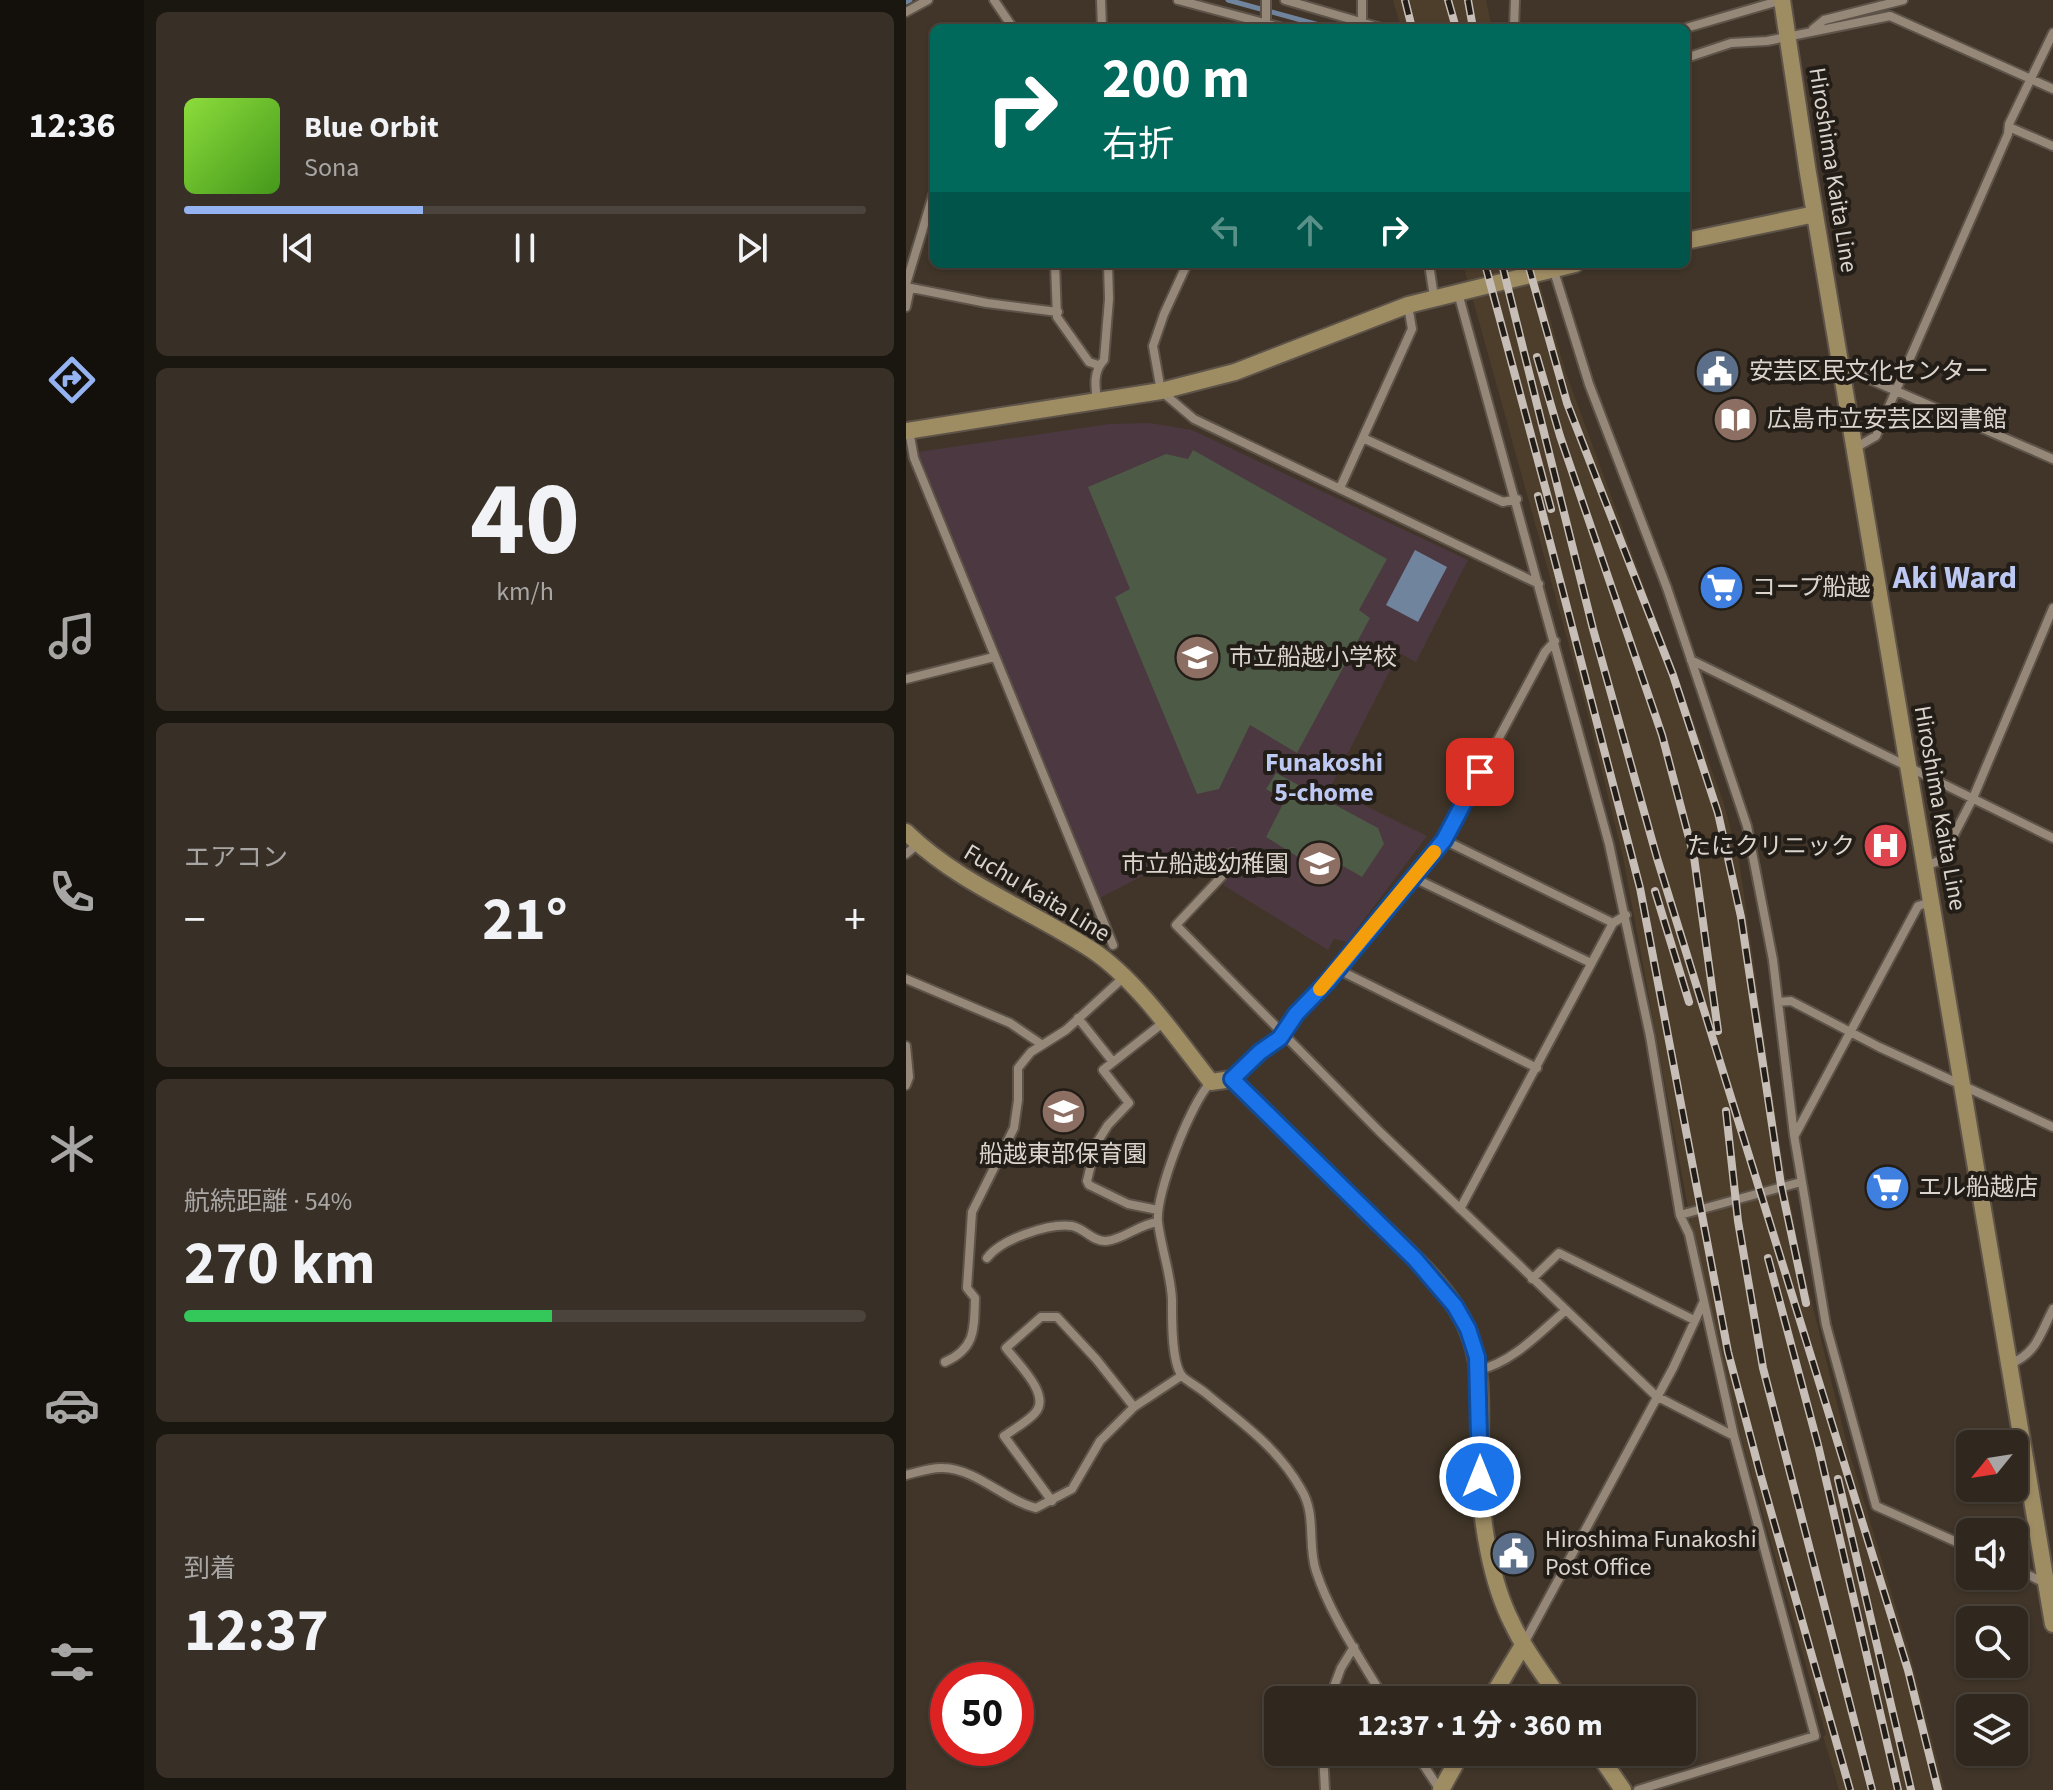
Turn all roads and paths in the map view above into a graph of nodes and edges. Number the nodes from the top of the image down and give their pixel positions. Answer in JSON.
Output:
{"nodes":[{"id":1,"x":928,"y":0,"type":"edge"},
{"id":2,"x":994,"y":0,"type":"edge"},
{"id":3,"x":1101,"y":0,"type":"edge"},
{"id":4,"x":1178,"y":0,"type":"edge"},
{"id":5,"x":1285,"y":0,"type":"edge"},
{"id":6,"x":1362,"y":0,"type":"edge"},
{"id":7,"x":1515,"y":0,"type":"edge"},
{"id":8,"x":1903,"y":0,"type":"edge"},
{"id":9,"x":1266,"y":2,"type":"edge"},
{"id":10,"x":1783,"y":4,"type":"edge"},
{"id":11,"x":906,"y":12,"type":"edge"},
{"id":12,"x":1266,"y":20,"type":"junction"},
{"id":13,"x":1362,"y":22,"type":"junction"},
{"id":14,"x":1010,"y":24,"type":"edge"},
{"id":15,"x":1103,"y":24,"type":"edge"},
{"id":16,"x":1273,"y":24,"type":"edge"},
{"id":17,"x":1368,"y":24,"type":"edge"},
{"id":18,"x":1514,"y":24,"type":"edge"},
{"id":19,"x":1690,"y":27,"type":"edge"},
{"id":20,"x":1788,"y":31,"type":"junction"},
{"id":21,"x":1809,"y":32,"type":"junction"},
{"id":22,"x":2053,"y":33,"type":"edge"},
{"id":23,"x":1690,"y":57,"type":"edge"},
{"id":24,"x":2032,"y":79,"type":"junction"},
{"id":25,"x":2053,"y":89,"type":"edge"},
{"id":26,"x":2009,"y":127,"type":"junction"},
{"id":27,"x":2053,"y":146,"type":"edge"},
{"id":28,"x":930,"y":206,"type":"edge"},
{"id":29,"x":1815,"y":214,"type":"junction"},
{"id":30,"x":1690,"y":240,"type":"edge"},
{"id":31,"x":1055,"y":268,"type":"edge"},
{"id":32,"x":1108,"y":268,"type":"edge"},
{"id":33,"x":1185,"y":268,"type":"edge"},
{"id":34,"x":1430,"y":268,"type":"edge"},
{"id":35,"x":1546,"y":268,"type":"edge"},
{"id":36,"x":1554,"y":268,"type":"edge"},
{"id":37,"x":907,"y":286,"type":"edge"},
{"id":38,"x":1458,"y":293,"type":"junction"},
{"id":39,"x":1434,"y":297,"type":"junction"},
{"id":40,"x":1408,"y":305,"type":"junction"},
{"id":41,"x":906,"y":307,"type":"edge"},
{"id":42,"x":1058,"y":312,"type":"junction"},
{"id":43,"x":1098,"y":365,"type":"junction"},
{"id":44,"x":1841,"y":367,"type":"junction"},
{"id":45,"x":1161,"y":391,"type":"junction"},
{"id":46,"x":1896,"y":391,"type":"junction"},
{"id":47,"x":1097,"y":401,"type":"junction"},
{"id":48,"x":908,"y":430,"type":"edge"},
{"id":49,"x":1363,"y":438,"type":"junction"},
{"id":50,"x":1854,"y":448,"type":"junction"},
{"id":51,"x":2053,"y":459,"type":"edge"},
{"id":52,"x":1340,"y":488,"type":"junction"},
{"id":53,"x":1517,"y":499,"type":"junction"},
{"id":54,"x":1539,"y":584,"type":"junction"},
{"id":55,"x":2053,"y":608,"type":"edge"},
{"id":56,"x":1555,"y":641,"type":"junction"},
{"id":57,"x":994,"y":657,"type":"junction"},
{"id":58,"x":1691,"y":660,"type":"junction"},
{"id":59,"x":906,"y":679,"type":"edge"},
{"id":60,"x":1908,"y":767,"type":"junction"},
{"id":61,"x":1973,"y":798,"type":"junction"},
{"id":62,"x":2053,"y":838,"type":"edge"},
{"id":63,"x":1444,"y":840,"type":"junction"},
{"id":64,"x":910,"y":843,"type":"edge"},
{"id":65,"x":1232,"y":853,"type":"dead end"},
{"id":66,"x":1926,"y":866,"type":"junction"},
{"id":67,"x":1414,"y":878,"type":"junction"},
{"id":68,"x":1931,"y":902,"type":"junction"},
{"id":69,"x":1626,"y":915,"type":"junction"},
{"id":70,"x":1613,"y":923,"type":"junction"},
{"id":71,"x":1113,"y":945,"type":"dead end"},
{"id":72,"x":1591,"y":963,"type":"junction"},
{"id":73,"x":1337,"y":969,"type":"junction"},
{"id":74,"x":1124,"y":977,"type":"junction"},
{"id":75,"x":906,"y":979,"type":"edge"},
{"id":76,"x":1778,"y":1002,"type":"junction"},
{"id":77,"x":1078,"y":1018,"type":"junction"},
{"id":78,"x":1164,"y":1022,"type":"junction"},
{"id":79,"x":1283,"y":1031,"type":"junction"},
{"id":80,"x":1850,"y":1032,"type":"junction"},
{"id":81,"x":1041,"y":1044,"type":"junction"},
{"id":82,"x":906,"y":1046,"type":"edge"},
{"id":83,"x":1113,"y":1062,"type":"junction"},
{"id":84,"x":1537,"y":1068,"type":"junction"},
{"id":85,"x":1232,"y":1079,"type":"junction"},
{"id":86,"x":1211,"y":1082,"type":"junction"},
{"id":87,"x":1962,"y":1083,"type":"junction"},
{"id":88,"x":906,"y":1085,"type":"edge"},
{"id":89,"x":2053,"y":1127,"type":"edge"},
{"id":90,"x":1794,"y":1135,"type":"junction"},
{"id":91,"x":1801,"y":1182,"type":"junction"},
{"id":92,"x":1460,"y":1209,"type":"junction"},
{"id":93,"x":1158,"y":1210,"type":"junction"},
{"id":94,"x":1680,"y":1215,"type":"junction"},
{"id":95,"x":1158,"y":1222,"type":"junction"},
{"id":96,"x":987,"y":1258,"type":"dead end"},
{"id":97,"x":1532,"y":1279,"type":"junction"},
{"id":98,"x":1704,"y":1302,"type":"junction"},
{"id":99,"x":2053,"y":1309,"type":"edge"},
{"id":100,"x":1565,"y":1311,"type":"junction"},
{"id":101,"x":1694,"y":1320,"type":"junction"},
{"id":102,"x":945,"y":1362,"type":"dead end"},
{"id":103,"x":2010,"y":1364,"type":"junction"},
{"id":104,"x":1479,"y":1370,"type":"junction"},
{"id":105,"x":1181,"y":1376,"type":"junction"},
{"id":106,"x":1656,"y":1396,"type":"junction"},
{"id":107,"x":1134,"y":1407,"type":"junction"},
{"id":108,"x":1734,"y":1436,"type":"junction"},
{"id":109,"x":906,"y":1475,"type":"edge"},
{"id":110,"x":1052,"y":1501,"type":"junction"},
{"id":111,"x":1956,"y":1542,"type":"edge"},
{"id":112,"x":2028,"y":1575,"type":"edge"},
{"id":113,"x":2049,"y":1585,"type":"edge"},
{"id":114,"x":2053,"y":1624,"type":"edge"},
{"id":115,"x":1523,"y":1645,"type":"junction"},
{"id":116,"x":1354,"y":1647,"type":"junction"},
{"id":117,"x":1334,"y":1686,"type":"edge"},
{"id":118,"x":1377,"y":1686,"type":"edge"},
{"id":119,"x":1498,"y":1686,"type":"edge"},
{"id":120,"x":1551,"y":1686,"type":"edge"},
{"id":121,"x":1324,"y":1766,"type":"edge"},
{"id":122,"x":1424,"y":1766,"type":"edge"},
{"id":123,"x":1454,"y":1766,"type":"edge"},
{"id":124,"x":1607,"y":1766,"type":"edge"},
{"id":125,"x":1325,"y":1790,"type":"edge"},
{"id":126,"x":1440,"y":1790,"type":"edge"},
{"id":127,"x":1623,"y":1790,"type":"edge"},
{"id":128,"x":1638,"y":1790,"type":"edge"}],
"edges":[{"from":1,"to":11,"type":"street"},
{"from":2,"to":14,"type":"street"},
{"from":3,"to":15,"type":"street"},
{"from":4,"to":12,"type":"street"},
{"from":5,"to":13,"type":"street"},
{"from":6,"to":13,"type":"street"},
{"from":7,"to":18,"type":"street"},
{"from":8,"to":21,"type":"street"},
{"from":9,"to":12,"type":"street"},
{"from":10,"to":19,"type":"street"},
{"from":10,"to":20,"type":"main road","name":"Hiroshima Kaita Line"},
{"from":12,"to":16,"type":"street"},
{"from":13,"to":17,"type":"street"},
{"from":20,"to":21,"type":"street"},
{"from":20,"to":23,"type":"street"},
{"from":20,"to":29,"type":"main road","name":"Hiroshima Kaita Line"},
{"from":21,"to":24,"type":"street"},
{"from":22,"to":24,"type":"street"},
{"from":24,"to":25,"type":"street"},
{"from":24,"to":26,"type":"street"},
{"from":26,"to":27,"type":"street"},
{"from":26,"to":46,"type":"street"},
{"from":28,"to":37,"type":"street"},
{"from":29,"to":30,"type":"main road"},
{"from":29,"to":44,"type":"main road","name":"Hiroshima Kaita Line"},
{"from":31,"to":42,"type":"street"},
{"from":32,"to":43,"type":"street"},
{"from":33,"to":45,"type":"street"},
{"from":34,"to":39,"type":"street"},
{"from":35,"to":38,"type":"main road"},
{"from":36,"to":58,"type":"street"},
{"from":37,"to":41,"type":"street"},
{"from":37,"to":42,"type":"street"},
{"from":38,"to":39,"type":"main road"},
{"from":38,"to":53,"type":"street"},
{"from":39,"to":40,"type":"main road"},
{"from":40,"to":45,"type":"main road"},
{"from":40,"to":49,"type":"street"},
{"from":42,"to":43,"type":"street"},
{"from":43,"to":47,"type":"street"},
{"from":44,"to":46,"type":"street"},
{"from":44,"to":50,"type":"main road","name":"Hiroshima Kaita Line"},
{"from":45,"to":47,"type":"main road"},
{"from":45,"to":52,"type":"street"},
{"from":46,"to":50,"type":"street"},
{"from":46,"to":51,"type":"street"},
{"from":47,"to":48,"type":"main road"},
{"from":48,"to":57,"type":"street"},
{"from":49,"to":52,"type":"street"},
{"from":49,"to":53,"type":"street"},
{"from":50,"to":60,"type":"main road","name":"Hiroshima Kaita Line"},
{"from":52,"to":54,"type":"street"},
{"from":53,"to":54,"type":"street"},
{"from":54,"to":56,"type":"street"},
{"from":55,"to":61,"type":"street"},
{"from":56,"to":63,"type":"street"},
{"from":56,"to":69,"type":"street"},
{"from":57,"to":59,"type":"street"},
{"from":57,"to":71,"type":"street"},
{"from":58,"to":60,"type":"street"},
{"from":58,"to":76,"type":"street"},
{"from":60,"to":61,"type":"street"},
{"from":60,"to":66,"type":"main road","name":"Hiroshima Kaita Line"},
{"from":61,"to":62,"type":"street"},
{"from":61,"to":66,"type":"street"},
{"from":63,"to":67,"type":"street"},
{"from":63,"to":70,"type":"street"},
{"from":64,"to":74,"type":"main road","name":"Fuchu Kaita Line"},
{"from":65,"to":79,"type":"street"},
{"from":66,"to":68,"type":"main road","name":"Hiroshima Kaita Line"},
{"from":67,"to":72,"type":"street"},
{"from":67,"to":73,"type":"street"},
{"from":68,"to":80,"type":"street"},
{"from":68,"to":87,"type":"main road","name":"Hiroshima Kaita Line"},
{"from":69,"to":70,"type":"street"},
{"from":69,"to":94,"type":"street"},
{"from":70,"to":72,"type":"street"},
{"from":72,"to":84,"type":"street"},
{"from":73,"to":79,"type":"street"},
{"from":73,"to":84,"type":"street"},
{"from":74,"to":77,"type":"street"},
{"from":74,"to":78,"type":"main road","name":"Fuchu Kaita Line"},
{"from":75,"to":81,"type":"street"},
{"from":76,"to":80,"type":"street"},
{"from":76,"to":90,"type":"street"},
{"from":77,"to":81,"type":"street"},
{"from":77,"to":83,"type":"street"},
{"from":78,"to":83,"type":"street"},
{"from":78,"to":86,"type":"main road","name":"Fuchu Kaita Line"},
{"from":79,"to":85,"type":"street"},
{"from":79,"to":92,"type":"street"},
{"from":80,"to":87,"type":"street"},
{"from":80,"to":90,"type":"street"},
{"from":81,"to":102,"type":"street"},
{"from":82,"to":88,"type":"street"},
{"from":83,"to":93,"type":"street"},
{"from":84,"to":92,"type":"street"},
{"from":85,"to":86,"type":"main road"},
{"from":85,"to":104,"type":"main road"},
{"from":86,"to":93,"type":"street"},
{"from":87,"to":89,"type":"street"},
{"from":87,"to":103,"type":"main road","name":"Hiroshima Kaita Line"},
{"from":90,"to":91,"type":"street"},
{"from":91,"to":94,"type":"street"},
{"from":91,"to":111,"type":"street"},
{"from":92,"to":97,"type":"street"},
{"from":93,"to":95,"type":"street"},
{"from":94,"to":98,"type":"street"},
{"from":95,"to":96,"type":"street"},
{"from":95,"to":105,"type":"street"},
{"from":97,"to":100,"type":"street"},
{"from":97,"to":101,"type":"street"},
{"from":98,"to":101,"type":"street"},
{"from":98,"to":108,"type":"street"},
{"from":99,"to":103,"type":"street"},
{"from":100,"to":104,"type":"street"},
{"from":100,"to":106,"type":"street"},
{"from":101,"to":106,"type":"street"},
{"from":103,"to":113,"type":"main road","name":"Hiroshima Kaita Line"},
{"from":104,"to":115,"type":"main road"},
{"from":105,"to":107,"type":"street"},
{"from":105,"to":116,"type":"street"},
{"from":106,"to":108,"type":"street"},
{"from":106,"to":115,"type":"street"},
{"from":107,"to":110,"type":"street"},
{"from":107,"to":110,"type":"street"},
{"from":108,"to":128,"type":"street"},
{"from":109,"to":110,"type":"street"},
{"from":112,"to":113,"type":"street"},
{"from":113,"to":114,"type":"main road","name":"Hiroshima Kaita Line"},
{"from":115,"to":119,"type":"main road"},
{"from":115,"to":120,"type":"main road"},
{"from":116,"to":117,"type":"street"},
{"from":116,"to":118,"type":"street"},
{"from":121,"to":125,"type":"street"},
{"from":122,"to":126,"type":"street"},
{"from":123,"to":126,"type":"main road"},
{"from":124,"to":127,"type":"main road"}]}
